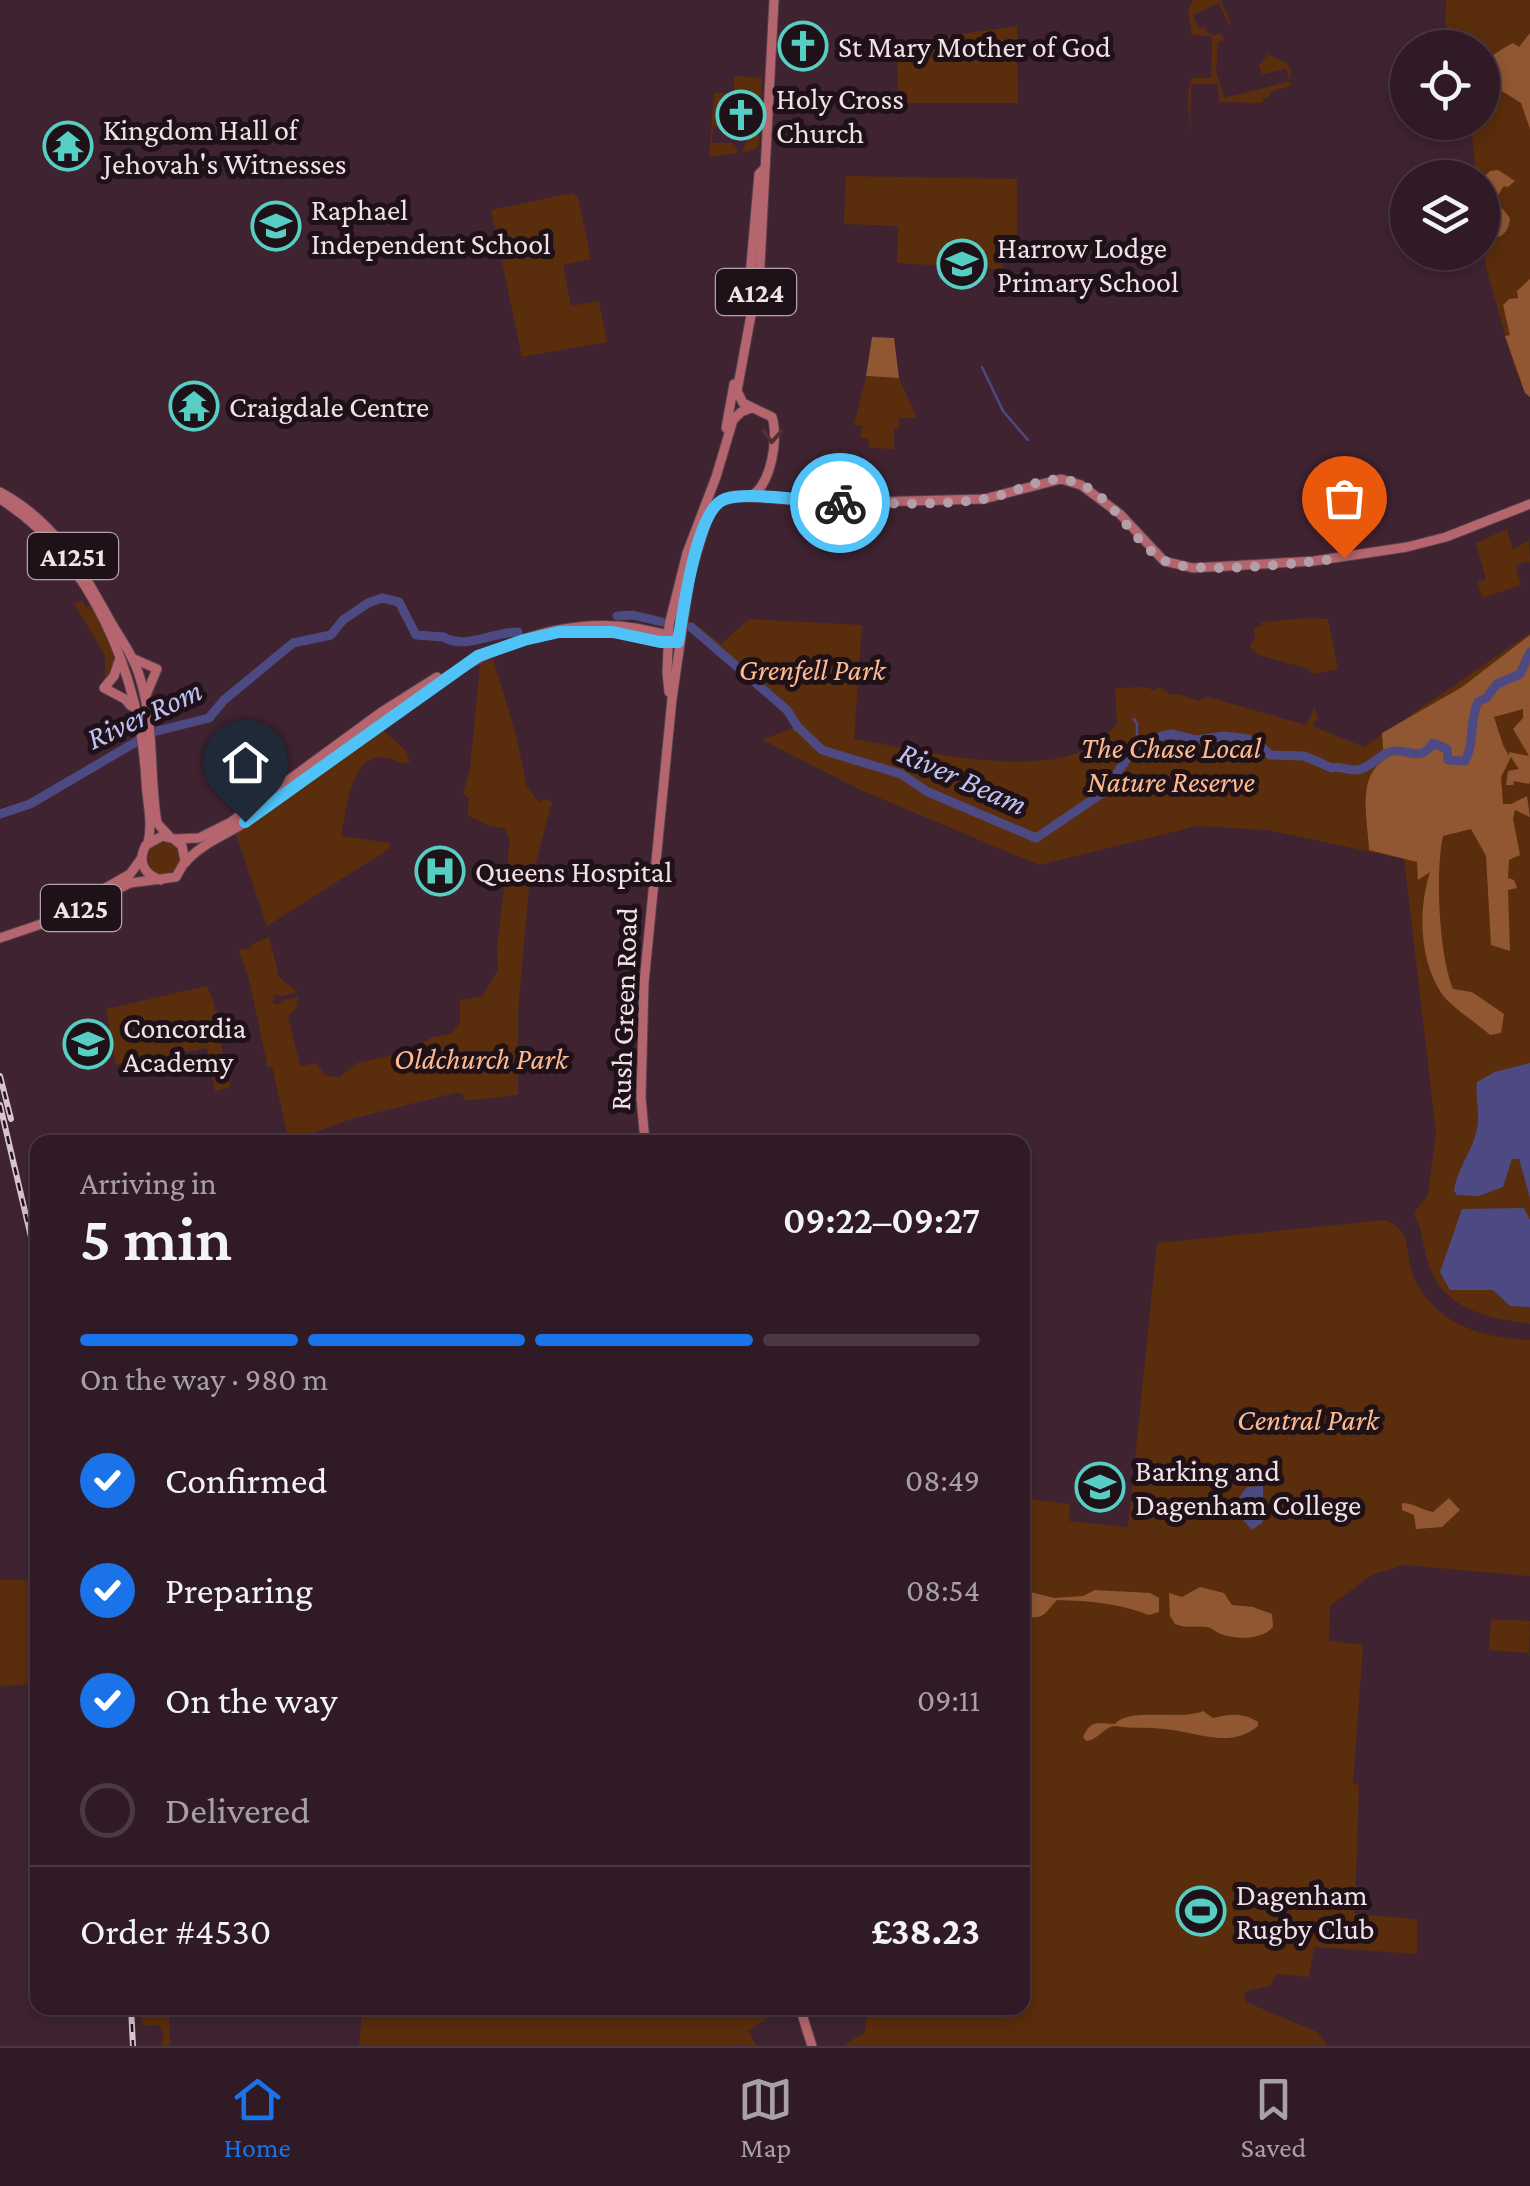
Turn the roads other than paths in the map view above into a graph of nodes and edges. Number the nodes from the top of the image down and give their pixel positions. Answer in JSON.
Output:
{"nodes":[{"id":1,"x":774,"y":0,"type":"edge"},
{"id":2,"x":763,"y":170,"type":"junction"},
{"id":3,"x":750,"y":408,"type":"junction"},
{"id":4,"x":722,"y":455,"type":"junction"},
{"id":5,"x":716,"y":477,"type":"junction"},
{"id":6,"x":766,"y":478,"type":"junction"},
{"id":7,"x":0,"y":495,"type":"edge"},
{"id":8,"x":743,"y":497,"type":"junction"},
{"id":9,"x":784,"y":498,"type":"junction"},
{"id":10,"x":1530,"y":504,"type":"edge"},
{"id":11,"x":601,"y":623,"type":"junction"},
{"id":12,"x":559,"y":632,"type":"junction"},
{"id":13,"x":613,"y":632,"type":"junction"},
{"id":14,"x":670,"y":636,"type":"junction"},
{"id":15,"x":645,"y":638,"type":"junction"},
{"id":16,"x":119,"y":658,"type":"junction"},
{"id":17,"x":132,"y":658,"type":"junction"},
{"id":18,"x":459,"y":668,"type":"junction"},
{"id":19,"x":666,"y":674,"type":"junction"},
{"id":20,"x":145,"y":699,"type":"junction"},
{"id":21,"x":672,"y":699,"type":"junction"},
{"id":22,"x":135,"y":710,"type":"junction"},
{"id":23,"x":146,"y":736,"type":"junction"},
{"id":24,"x":172,"y":838,"type":"junction"},
{"id":25,"x":148,"y":842,"type":"junction"},
{"id":26,"x":141,"y":859,"type":"junction"},
{"id":27,"x":185,"y":864,"type":"junction"},
{"id":28,"x":161,"y":880,"type":"junction"},
{"id":29,"x":0,"y":935,"type":"edge"},
{"id":30,"x":644,"y":1135,"type":"edge"},
{"id":31,"x":802,"y":2015,"type":"edge"},
{"id":32,"x":812,"y":2046,"type":"edge"}],
"edges":[{"from":1,"to":2,"type":"main road","number":"A124"},
{"from":2,"to":3,"type":"main road","number":"A124"},
{"from":2,"to":4,"type":"main road","number":"A124"},
{"from":3,"to":4,"type":"main road"},
{"from":3,"to":6,"type":"main road","one_way":true},
{"from":4,"to":5,"type":"main road"},
{"from":5,"to":8,"type":"main road"},
{"from":5,"to":14,"type":"main road"},
{"from":6,"to":8,"type":"main road"},
{"from":6,"to":9,"type":"main road"},
{"from":7,"to":16,"type":"main road","number":"A1251"},
{"from":7,"to":17,"type":"main road","number":"A1251"},
{"from":8,"to":9,"type":"main road"},
{"from":8,"to":14,"type":"main road"},
{"from":9,"to":10,"type":"main road"},
{"from":11,"to":12,"type":"main road"},
{"from":11,"to":13,"type":"main road"},
{"from":11,"to":14,"type":"main road"},
{"from":12,"to":13,"type":"main road"},
{"from":12,"to":18,"type":"main road"},
{"from":13,"to":15,"type":"main road"},
{"from":14,"to":15,"type":"main road"},
{"from":14,"to":19,"type":"main road","name":"Rush Green Road"},
{"from":14,"to":21,"type":"main road","name":"Rush Green Road"},
{"from":15,"to":19,"type":"main road","name":"Rush Green Road"},
{"from":16,"to":22,"type":"main road","number":"A1251"},
{"from":16,"to":22,"type":"main road","number":"A1251"},
{"from":17,"to":20,"type":"main road","number":"A1251"},
{"from":17,"to":20,"type":"main road","number":"A1251"},
{"from":18,"to":24,"type":"main road"},
{"from":18,"to":27,"type":"main road"},
{"from":19,"to":21,"type":"main road","name":"Rush Green Road"},
{"from":20,"to":23,"type":"main road","number":"A1251"},
{"from":21,"to":30,"type":"main road","name":"Rush Green Road"},
{"from":22,"to":23,"type":"main road","number":"A1251"},
{"from":23,"to":24,"type":"main road","number":"A1251"},
{"from":23,"to":25,"type":"main road","number":"A1251"},
{"from":24,"to":25,"type":"main road"},
{"from":24,"to":27,"type":"main road"},
{"from":25,"to":26,"type":"main road"},
{"from":26,"to":28,"type":"main road"},
{"from":26,"to":29,"type":"main road","number":"A125"},
{"from":27,"to":28,"type":"main road"},
{"from":28,"to":29,"type":"main road","number":"A125"},
{"from":31,"to":32,"type":"main road"}]}
